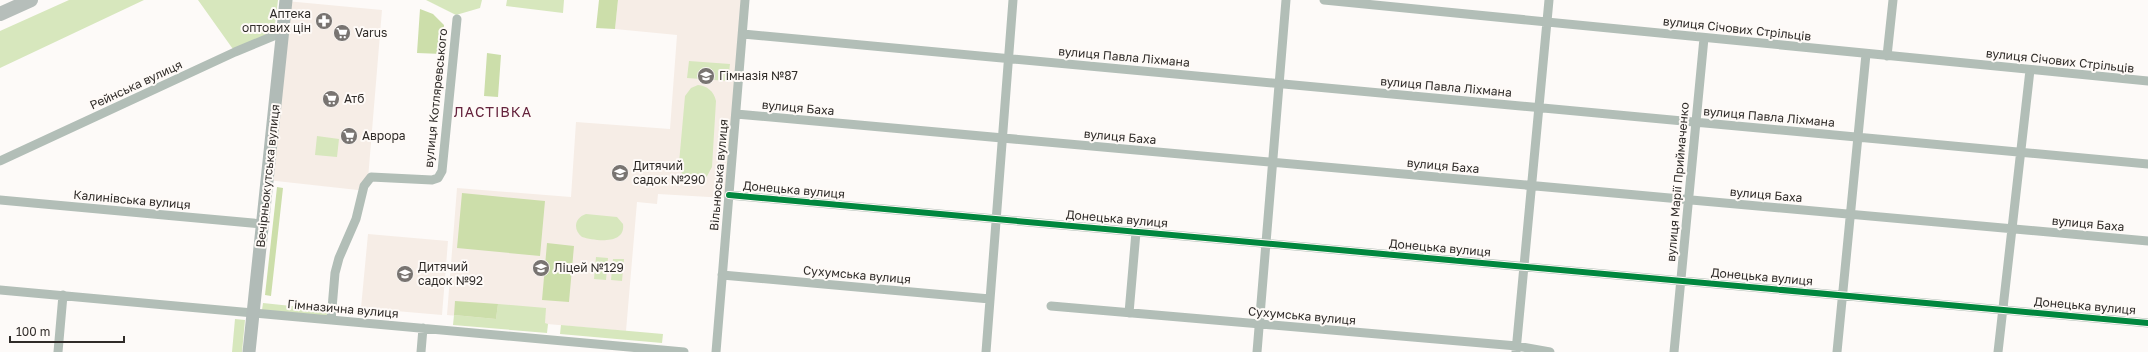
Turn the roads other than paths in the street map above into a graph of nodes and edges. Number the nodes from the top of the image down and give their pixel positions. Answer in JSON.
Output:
{"nodes":[{"id":1,"x":31,"y":0,"type":"edge"},
{"id":2,"x":286,"y":0,"type":"edge"},
{"id":3,"x":745,"y":0,"type":"edge"},
{"id":4,"x":1013,"y":0,"type":"edge"},
{"id":5,"x":1286,"y":0,"type":"edge"},
{"id":6,"x":1324,"y":0,"type":"edge"},
{"id":7,"x":1549,"y":0,"type":"edge"},
{"id":8,"x":1892,"y":0,"type":"edge"},
{"id":9,"x":0,"y":14,"type":"edge"},
{"id":10,"x":457,"y":19,"type":"dead end"},
{"id":11,"x":1547,"y":22,"type":"junction"},
{"id":12,"x":283,"y":32,"type":"junction"},
{"id":13,"x":742,"y":34,"type":"junction"},
{"id":14,"x":1704,"y":38,"type":"junction"},
{"id":15,"x":1866,"y":54,"type":"junction"},
{"id":16,"x":1887,"y":56,"type":"junction"},
{"id":17,"x":1009,"y":59,"type":"junction"},
{"id":18,"x":2030,"y":70,"type":"junction"},
{"id":19,"x":2148,"y":82,"type":"edge"},
{"id":20,"x":1279,"y":84,"type":"junction"},
{"id":21,"x":1539,"y":108,"type":"junction"},
{"id":22,"x":736,"y":114,"type":"junction"},
{"id":23,"x":1695,"y":122,"type":"junction"},
{"id":24,"x":1002,"y":138,"type":"junction"},
{"id":25,"x":1858,"y":138,"type":"junction"},
{"id":26,"x":2020,"y":152,"type":"junction"},
{"id":27,"x":0,"y":161,"type":"edge"},
{"id":28,"x":1273,"y":162,"type":"junction"},
{"id":29,"x":2148,"y":164,"type":"edge"},
{"id":30,"x":1532,"y":186,"type":"junction"},
{"id":31,"x":729,"y":195,"type":"junction"},
{"id":32,"x":0,"y":200,"type":"edge"},
{"id":33,"x":1688,"y":200,"type":"junction"},
{"id":34,"x":1850,"y":214,"type":"junction"},
{"id":35,"x":996,"y":219,"type":"junction"},
{"id":36,"x":263,"y":224,"type":"junction"},
{"id":37,"x":2012,"y":229,"type":"junction"},
{"id":38,"x":1136,"y":232,"type":"junction"},
{"id":39,"x":2148,"y":241,"type":"edge"},
{"id":40,"x":1266,"y":243,"type":"junction"},
{"id":41,"x":1524,"y":267,"type":"junction"},
{"id":42,"x":722,"y":275,"type":"junction"},
{"id":43,"x":1682,"y":281,"type":"junction"},
{"id":44,"x":0,"y":290,"type":"edge"},
{"id":45,"x":63,"y":295,"type":"junction"},
{"id":46,"x":1843,"y":296,"type":"junction"},
{"id":47,"x":990,"y":299,"type":"junction"},
{"id":48,"x":1051,"y":306,"type":"dead end"},
{"id":49,"x":2003,"y":310,"type":"junction"},
{"id":50,"x":253,"y":313,"type":"junction"},
{"id":51,"x":1129,"y":313,"type":"junction"},
{"id":52,"x":332,"y":320,"type":"junction"},
{"id":53,"x":2148,"y":323,"type":"edge"},
{"id":54,"x":1259,"y":324,"type":"junction"},
{"id":55,"x":423,"y":328,"type":"junction"},
{"id":56,"x":580,"y":347,"type":"edge"},
{"id":57,"x":1517,"y":349,"type":"edge"},
{"id":58,"x":58,"y":352,"type":"edge"},
{"id":59,"x":249,"y":352,"type":"edge"},
{"id":60,"x":421,"y":352,"type":"edge"},
{"id":61,"x":684,"y":352,"type":"edge"},
{"id":62,"x":716,"y":352,"type":"edge"},
{"id":63,"x":986,"y":352,"type":"edge"},
{"id":64,"x":1257,"y":352,"type":"edge"},
{"id":65,"x":1550,"y":352,"type":"edge"},
{"id":66,"x":1674,"y":352,"type":"edge"},
{"id":67,"x":1838,"y":352,"type":"edge"},
{"id":68,"x":1998,"y":352,"type":"edge"}],
"edges":[{"from":1,"to":9,"type":"main road"},
{"from":2,"to":12,"type":"street","name":"Вечірньокутська вулиця"},
{"from":3,"to":13,"type":"street","name":"Вільнюська вулиця"},
{"from":4,"to":17,"type":"street"},
{"from":5,"to":20,"type":"street"},
{"from":6,"to":11,"type":"street","name":"вулиця Січових Стрільців"},
{"from":7,"to":11,"type":"street"},
{"from":8,"to":16,"type":"street"},
{"from":10,"to":52,"type":"street","name":"вулиця Котляревського"},
{"from":11,"to":14,"type":"street","name":"вулиця Січових Стрільців"},
{"from":11,"to":21,"type":"street"},
{"from":12,"to":27,"type":"street","name":"Рейнська вулиця"},
{"from":12,"to":36,"type":"street","name":"Вечірньокутська вулиця"},
{"from":13,"to":17,"type":"street","name":"вулиця Павла Ліхмана"},
{"from":13,"to":22,"type":"street","name":"Вільнюська вулиця"},
{"from":14,"to":15,"type":"street","name":"вулиця Січових Стрільців"},
{"from":14,"to":23,"type":"street","name":"вулиця Марії Приймаченко"},
{"from":15,"to":16,"type":"street","name":"вулиця Січових Стрільців"},
{"from":15,"to":25,"type":"street"},
{"from":16,"to":18,"type":"street","name":"вулиця Січових Стрільців"},
{"from":17,"to":20,"type":"street","name":"вулиця Павла Ліхмана"},
{"from":17,"to":24,"type":"street"},
{"from":18,"to":19,"type":"street","name":"вулиця Січових Стрільців"},
{"from":18,"to":26,"type":"street"},
{"from":20,"to":21,"type":"street","name":"вулиця Павла Ліхмана"},
{"from":20,"to":28,"type":"street"},
{"from":21,"to":23,"type":"street","name":"вулиця Павла Ліхмана"},
{"from":21,"to":30,"type":"street"},
{"from":22,"to":24,"type":"street","name":"вулиця Баха"},
{"from":22,"to":31,"type":"street","name":"Вільнюська вулиця"},
{"from":23,"to":25,"type":"street","name":"вулиця Павла Ліхмана"},
{"from":23,"to":33,"type":"street","name":"вулиця Марії Приймаченко"},
{"from":24,"to":28,"type":"street","name":"вулиця Баха"},
{"from":24,"to":35,"type":"street"},
{"from":25,"to":26,"type":"street","name":"вулиця Павла Ліхмана"},
{"from":25,"to":34,"type":"street"},
{"from":26,"to":29,"type":"street","name":"вулиця Павла Ліхмана"},
{"from":26,"to":37,"type":"street"},
{"from":28,"to":30,"type":"street","name":"вулиця Баха"},
{"from":28,"to":40,"type":"street"},
{"from":30,"to":33,"type":"street","name":"вулиця Баха"},
{"from":30,"to":41,"type":"street"},
{"from":31,"to":35,"type":"street","name":"Донецька вулиця"},
{"from":31,"to":42,"type":"street","name":"Вільнюська вулиця"},
{"from":32,"to":36,"type":"street","name":"Калинівська вулиця"},
{"from":33,"to":34,"type":"street","name":"вулиця Баха"},
{"from":33,"to":43,"type":"street","name":"вулиця Марії Приймаченко"},
{"from":34,"to":37,"type":"street","name":"вулиця Баха"},
{"from":34,"to":46,"type":"street"},
{"from":35,"to":38,"type":"street","name":"Донецька вулиця"},
{"from":35,"to":47,"type":"street"},
{"from":36,"to":50,"type":"street","name":"Вечірньокутська вулиця"},
{"from":37,"to":39,"type":"street","name":"вулиця Баха"},
{"from":37,"to":49,"type":"street"},
{"from":38,"to":40,"type":"street","name":"Донецька вулиця"},
{"from":38,"to":51,"type":"street"},
{"from":40,"to":41,"type":"street","name":"Донецька вулиця"},
{"from":40,"to":54,"type":"street"},
{"from":41,"to":43,"type":"street","name":"Донецька вулиця"},
{"from":41,"to":57,"type":"street"},
{"from":42,"to":47,"type":"street","name":"Сухумська вулиця"},
{"from":42,"to":62,"type":"street","name":"Вільнюська вулиця"},
{"from":43,"to":46,"type":"street","name":"Донецька вулиця"},
{"from":43,"to":66,"type":"street","name":"вулиця Марії Приймаченко"},
{"from":44,"to":45,"type":"street","name":"Гімназична вулиця"},
{"from":45,"to":50,"type":"street","name":"Гімназична вулиця"},
{"from":45,"to":58,"type":"street"},
{"from":46,"to":49,"type":"street","name":"Донецька вулиця"},
{"from":46,"to":67,"type":"street"},
{"from":47,"to":63,"type":"street"},
{"from":48,"to":51,"type":"street","name":"Сухумська вулиця"},
{"from":49,"to":53,"type":"street","name":"Донецька вулиця"},
{"from":49,"to":68,"type":"street"},
{"from":50,"to":52,"type":"street","name":"Гімназична вулиця"},
{"from":50,"to":59,"type":"street","name":"Вечірньокутська вулиця"},
{"from":51,"to":54,"type":"street","name":"Сухумська вулиця"},
{"from":52,"to":55,"type":"street","name":"Гімназична вулиця"},
{"from":54,"to":57,"type":"street","name":"Сухумська вулиця"},
{"from":54,"to":64,"type":"street"},
{"from":55,"to":56,"type":"street","name":"Гімназична вулиця"},
{"from":55,"to":60,"type":"street"},
{"from":56,"to":61,"type":"street","name":"Гімназична вулиця"},
{"from":57,"to":65,"type":"street","name":"Сухумська вулиця"}]}
